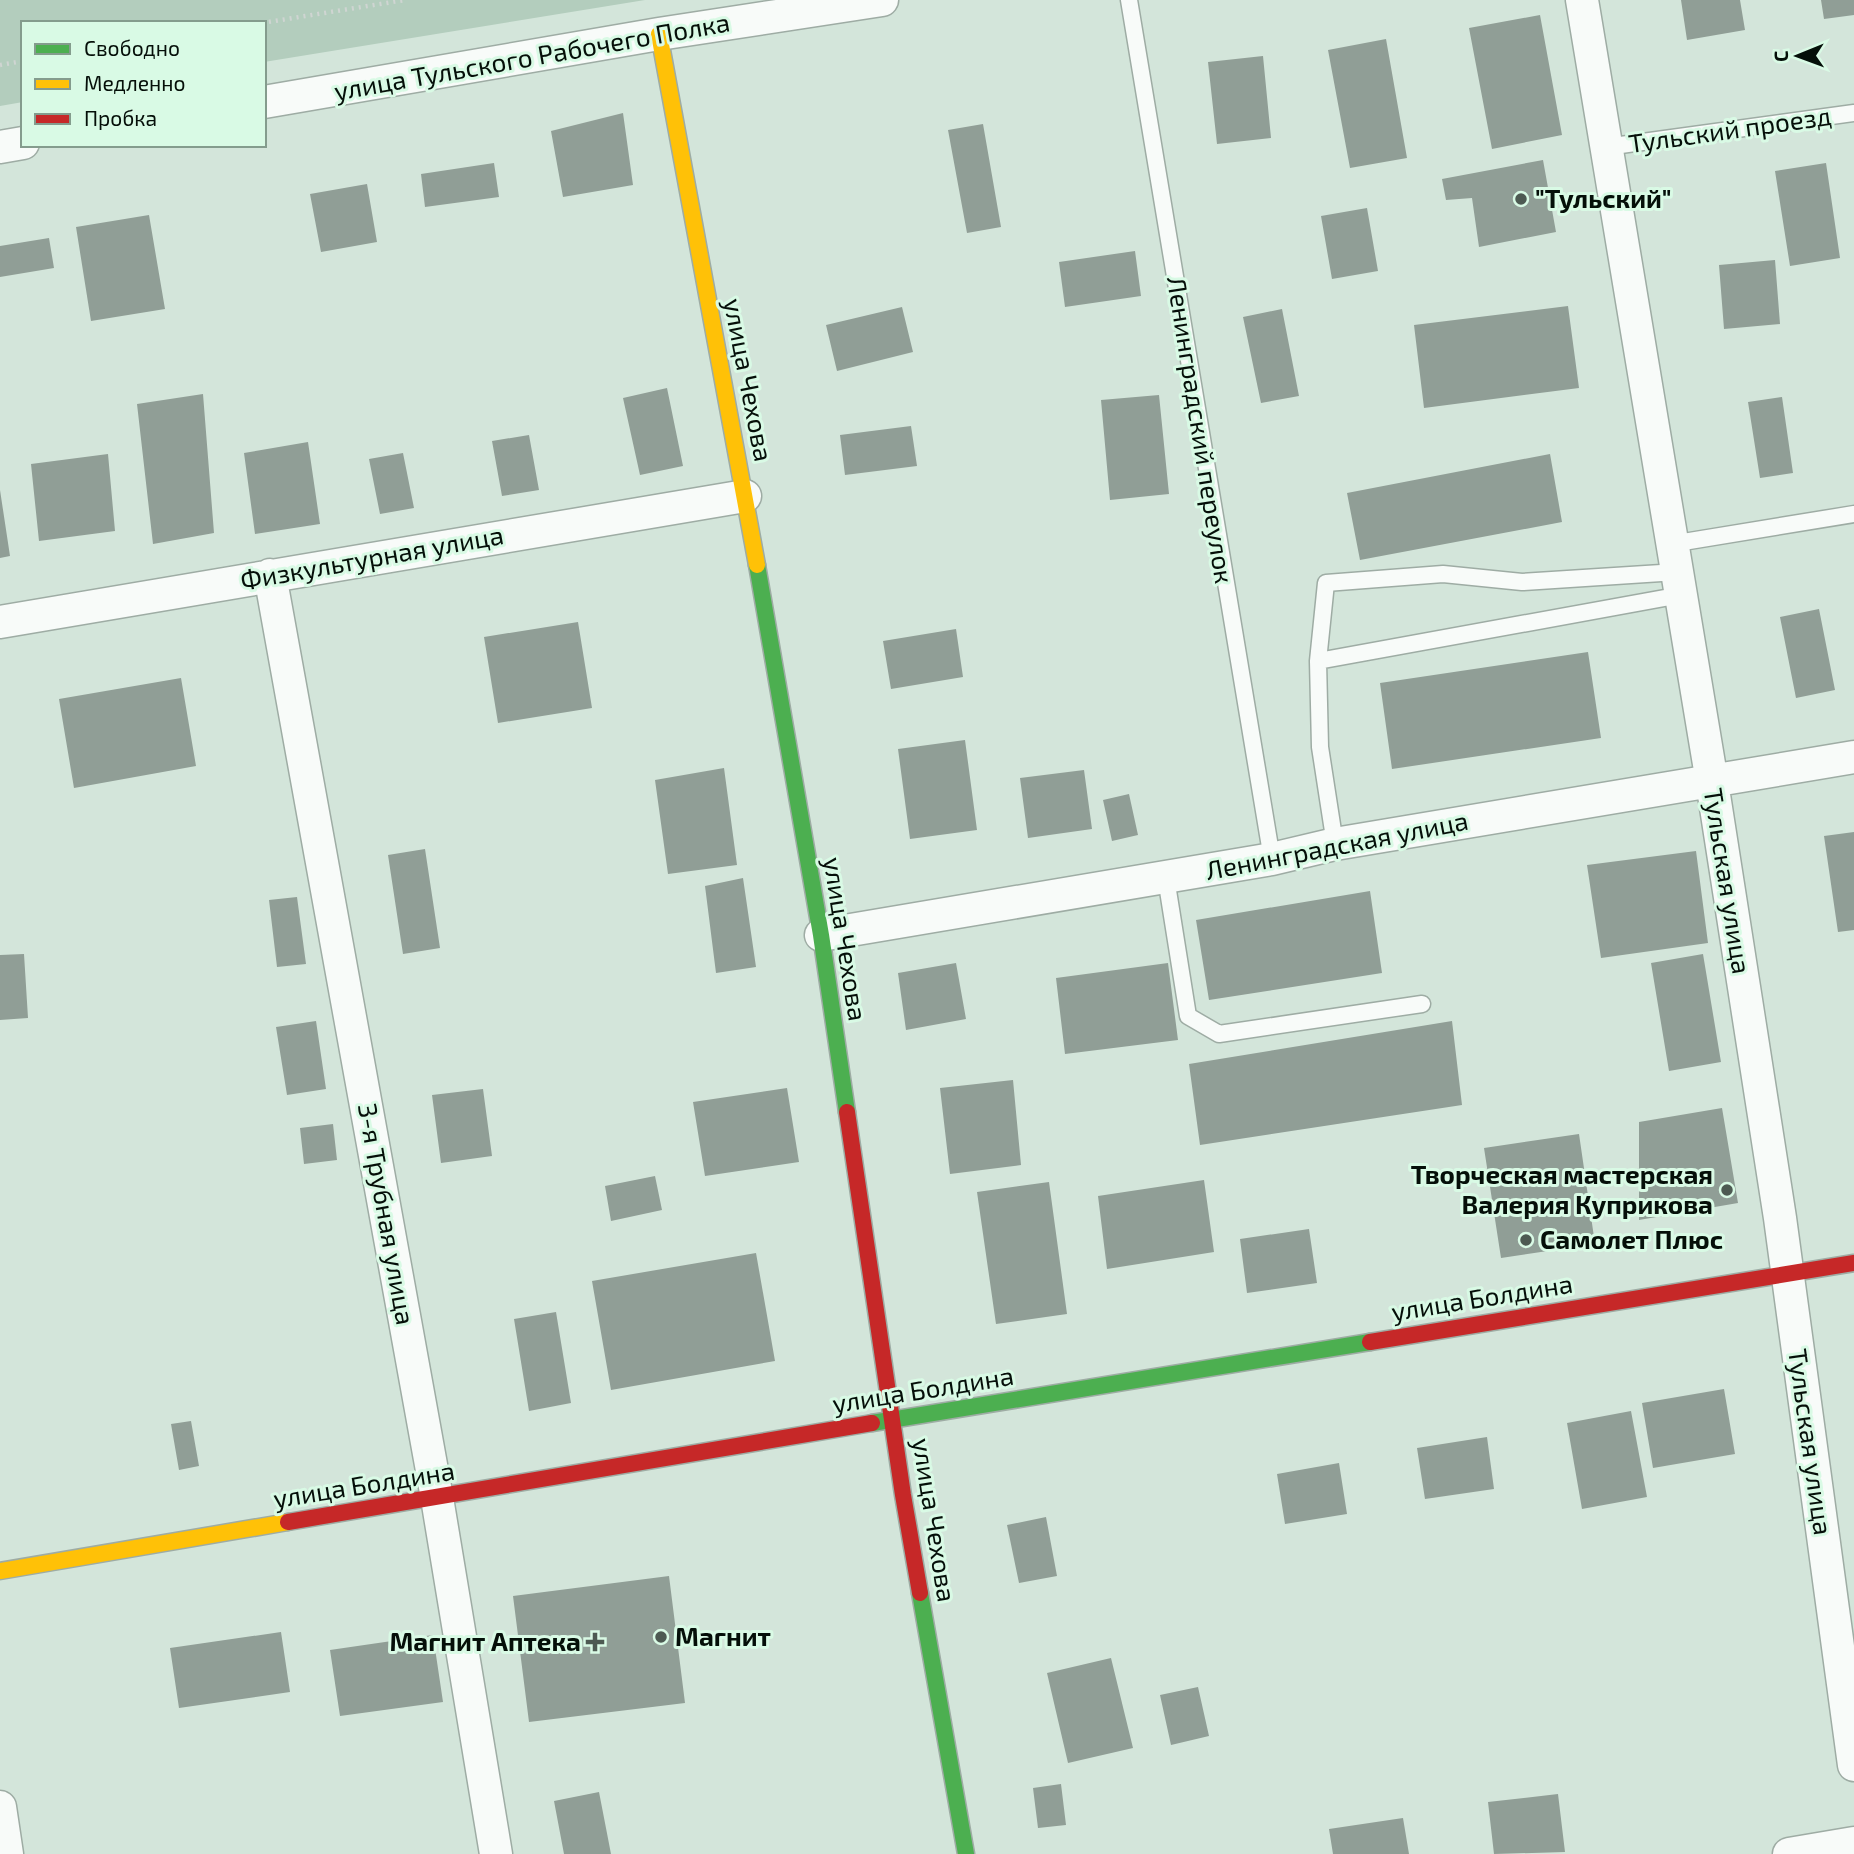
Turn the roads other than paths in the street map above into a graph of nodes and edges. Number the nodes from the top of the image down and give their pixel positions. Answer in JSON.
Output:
{"nodes":[{"id":1,"x":882,"y":0,"type":"edge"},
{"id":2,"x":1129,"y":0,"type":"edge"},
{"id":3,"x":1582,"y":0,"type":"edge"},
{"id":4,"x":659,"y":34,"type":"junction"},
{"id":5,"x":266,"y":102,"type":"edge"},
{"id":6,"x":1854,"y":113,"type":"edge"},
{"id":7,"x":21,"y":143,"type":"edge"},
{"id":8,"x":0,"y":146,"type":"edge"},
{"id":9,"x":1606,"y":147,"type":"junction"},
{"id":10,"x":745,"y":496,"type":"junction"},
{"id":11,"x":1854,"y":514,"type":"edge"},
{"id":12,"x":1677,"y":570,"type":"junction"},
{"id":13,"x":271,"y":575,"type":"junction"},
{"id":14,"x":0,"y":622,"type":"edge"},
{"id":15,"x":1318,"y":661,"type":"junction"},
{"id":16,"x":1854,"y":757,"type":"edge"},
{"id":17,"x":1712,"y":782,"type":"junction"},
{"id":18,"x":1335,"y":844,"type":"junction"},
{"id":19,"x":1272,"y":859,"type":"junction"},
{"id":20,"x":1166,"y":878,"type":"junction"},
{"id":21,"x":821,"y":935,"type":"junction"},
{"id":22,"x":1422,"y":1004,"type":"dead end"},
{"id":23,"x":1854,"y":1263,"type":"edge"},
{"id":24,"x":1788,"y":1273,"type":"junction"},
{"id":25,"x":893,"y":1419,"type":"junction"},
{"id":26,"x":437,"y":1498,"type":"junction"},
{"id":27,"x":0,"y":1571,"type":"edge"},
{"id":28,"x":1854,"y":1765,"type":"edge"},
{"id":29,"x":0,"y":1807,"type":"edge"},
{"id":30,"x":1854,"y":1843,"type":"edge"},
{"id":31,"x":7,"y":1854,"type":"edge"},
{"id":32,"x":496,"y":1854,"type":"edge"},
{"id":33,"x":966,"y":1854,"type":"edge"},
{"id":34,"x":1789,"y":1854,"type":"edge"}],
"edges":[{"from":1,"to":4,"type":"street","name":"улица Тульского Рабочего Полка"},
{"from":2,"to":19,"type":"lane","name":"Ленинградский переулок"},
{"from":3,"to":9,"type":"street","name":"Тульская улица"},
{"from":4,"to":5,"type":"street","name":"улица Тульского Рабочего Полка"},
{"from":4,"to":10,"type":"main road","name":"улица Чехова"},
{"from":6,"to":9,"type":"lane","name":"Тульский проезд"},
{"from":7,"to":8,"type":"street"},
{"from":9,"to":12,"type":"street","name":"Тульская улица"},
{"from":10,"to":13,"type":"street","name":"Физкультурная улица"},
{"from":10,"to":21,"type":"main road","name":"улица Чехова"},
{"from":11,"to":12,"type":"lane"},
{"from":12,"to":15,"type":"lane"},
{"from":12,"to":15,"type":"lane"},
{"from":12,"to":17,"type":"street","name":"Тульская улица"},
{"from":13,"to":14,"type":"street","name":"Физкультурная улица"},
{"from":13,"to":26,"type":"street","name":"3-я Трубная улица"},
{"from":15,"to":18,"type":"lane"},
{"from":16,"to":17,"type":"street","name":"Ленинградская улица"},
{"from":17,"to":18,"type":"street","name":"Ленинградская улица"},
{"from":17,"to":24,"type":"street","name":"Тульская улица"},
{"from":18,"to":19,"type":"street","name":"Ленинградская улица"},
{"from":19,"to":20,"type":"street","name":"Ленинградская улица"},
{"from":20,"to":21,"type":"street","name":"Ленинградская улица"},
{"from":20,"to":22,"type":"lane"},
{"from":21,"to":25,"type":"main road","name":"улица Чехова"},
{"from":23,"to":24,"type":"main road","name":"улица Болдина"},
{"from":24,"to":25,"type":"main road","name":"улица Болдина"},
{"from":24,"to":28,"type":"street","name":"Тульская улица"},
{"from":25,"to":26,"type":"main road","name":"улица Болдина"},
{"from":25,"to":33,"type":"main road","name":"улица Чехова"},
{"from":26,"to":27,"type":"main road","name":"улица Болдина"},
{"from":26,"to":32,"type":"street","name":"3-я Трубная улица"},
{"from":29,"to":31,"type":"street"},
{"from":30,"to":34,"type":"street"}]}
